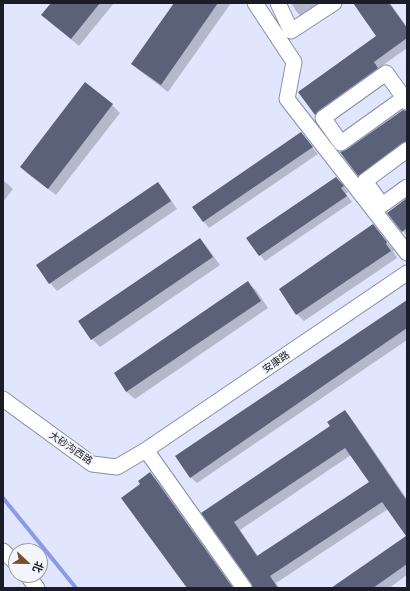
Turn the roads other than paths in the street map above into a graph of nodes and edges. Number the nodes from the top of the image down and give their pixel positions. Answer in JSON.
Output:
{"nodes":[{"id":1,"x":255,"y":3,"type":"edge"},
{"id":2,"x":278,"y":3,"type":"edge"},
{"id":3,"x":334,"y":3,"type":"edge"},
{"id":4,"x":405,"y":100,"type":"edge"},
{"id":5,"x":407,"y":150,"type":"edge"},
{"id":6,"x":407,"y":187,"type":"edge"},
{"id":7,"x":407,"y":253,"type":"edge"},
{"id":8,"x":407,"y":274,"type":"edge"},
{"id":9,"x":3,"y":399,"type":"edge"},
{"id":10,"x":146,"y":450,"type":"junction"},
{"id":11,"x":244,"y":588,"type":"edge"}],
"edges":[{"from":1,"to":7,"type":"street"},
{"from":2,"to":3,"type":"street"},
{"from":4,"to":4,"type":"street"},
{"from":5,"to":6,"type":"street"},
{"from":8,"to":10,"type":"street","name":"安康路"},
{"from":9,"to":10,"type":"street","name":"大砂沟西路"},
{"from":10,"to":11,"type":"street"}]}
